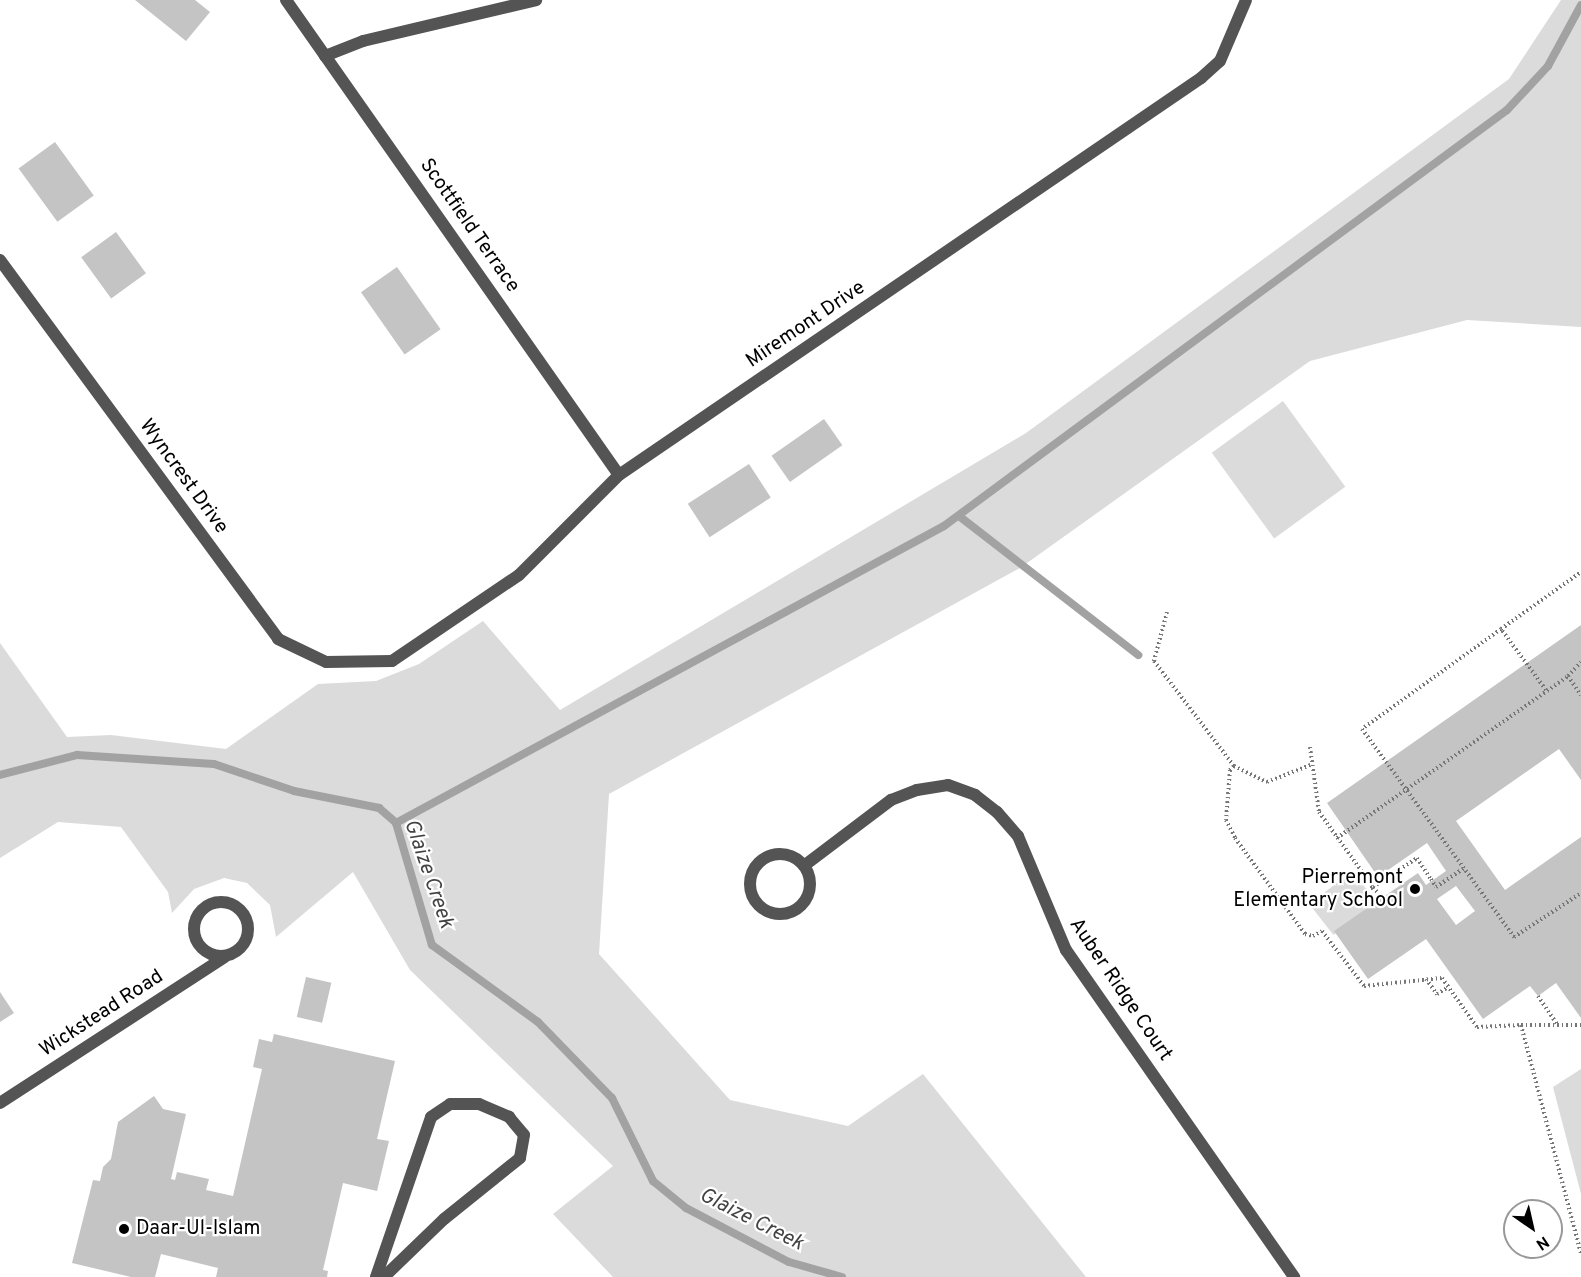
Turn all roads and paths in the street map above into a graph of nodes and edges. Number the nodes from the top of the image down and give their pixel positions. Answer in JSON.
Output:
{"nodes":[{"id":1,"x":286,"y":0,"type":"edge"},
{"id":2,"x":536,"y":0,"type":"edge"},
{"id":3,"x":1246,"y":0,"type":"edge"},
{"id":4,"x":326,"y":56,"type":"junction"},
{"id":5,"x":0,"y":260,"type":"edge"},
{"id":6,"x":619,"y":475,"type":"junction"},
{"id":7,"x":1581,"y":572,"type":"edge"},
{"id":8,"x":1167,"y":612,"type":"dead end"},
{"id":9,"x":1501,"y":629,"type":"junction"},
{"id":10,"x":368,"y":662,"type":"joint"},
{"id":11,"x":1581,"y":662,"type":"edge"},
{"id":12,"x":1568,"y":676,"type":"junction"},
{"id":13,"x":1546,"y":690,"type":"junction"},
{"id":14,"x":1581,"y":695,"type":"edge"},
{"id":15,"x":1310,"y":747,"type":"dead end"},
{"id":16,"x":1313,"y":764,"type":"junction"},
{"id":17,"x":1234,"y":766,"type":"junction"},
{"id":18,"x":1406,"y":787,"type":"junction"},
{"id":19,"x":1337,"y":838,"type":"junction"},
{"id":20,"x":805,"y":865,"type":"junction"},
{"id":21,"x":1464,"y":868,"type":"junction"},
{"id":22,"x":1373,"y":887,"type":"junction"},
{"id":23,"x":1367,"y":891,"type":"dead end"},
{"id":24,"x":1581,"y":893,"type":"edge"},
{"id":25,"x":1382,"y":898,"type":"dead end"},
{"id":26,"x":225,"y":957,"type":"junction"},
{"id":27,"x":1426,"y":979,"type":"junction"},
{"id":28,"x":1448,"y":987,"type":"junction"},
{"id":29,"x":1538,"y":996,"type":"dead end"},
{"id":30,"x":1521,"y":1025,"type":"junction"},
{"id":31,"x":1558,"y":1025,"type":"junction"},
{"id":32,"x":1581,"y":1025,"type":"edge"},
{"id":33,"x":0,"y":1103,"type":"edge"},
{"id":34,"x":1581,"y":1253,"type":"edge"},
{"id":35,"x":376,"y":1277,"type":"edge"},
{"id":36,"x":384,"y":1277,"type":"edge"},
{"id":37,"x":1294,"y":1277,"type":"edge"}],
"edges":[{"from":1,"to":4,"type":"street","name":"Scottfield Terrace"},
{"from":2,"to":4,"type":"street"},
{"from":3,"to":6,"type":"street","name":"Miremont Drive"},
{"from":4,"to":6,"type":"street","name":"Scottfield Terrace"},
{"from":5,"to":10,"type":"street","name":"Wyncrest Drive"},
{"from":6,"to":10,"type":"street","name":"Miremont Drive"},
{"from":7,"to":9,"type":"path"},
{"from":8,"to":17,"type":"path"},
{"from":9,"to":13,"type":"path"},
{"from":9,"to":18,"type":"path"},
{"from":11,"to":12,"type":"path"},
{"from":12,"to":13,"type":"path"},
{"from":12,"to":14,"type":"path"},
{"from":13,"to":18,"type":"path"},
{"from":15,"to":16,"type":"path"},
{"from":16,"to":17,"type":"path"},
{"from":16,"to":19,"type":"path"},
{"from":17,"to":27,"type":"path"},
{"from":18,"to":19,"type":"path"},
{"from":18,"to":21,"type":"path"},
{"from":19,"to":22,"type":"path"},
{"from":20,"to":20,"type":"street"},
{"from":20,"to":37,"type":"street","name":"Auber Ridge Court"},
{"from":21,"to":22,"type":"path"},
{"from":21,"to":24,"type":"path"},
{"from":22,"to":23,"type":"path"},
{"from":22,"to":25,"type":"path"},
{"from":26,"to":26,"type":"street","name":"Wickstead Road"},
{"from":26,"to":33,"type":"street","name":"Wickstead Road"},
{"from":27,"to":28,"type":"path"},
{"from":27,"to":28,"type":"path"},
{"from":28,"to":30,"type":"path"},
{"from":29,"to":31,"type":"path"},
{"from":30,"to":31,"type":"path"},
{"from":30,"to":34,"type":"path"},
{"from":31,"to":32,"type":"path"},
{"from":35,"to":36,"type":"street"}]}
